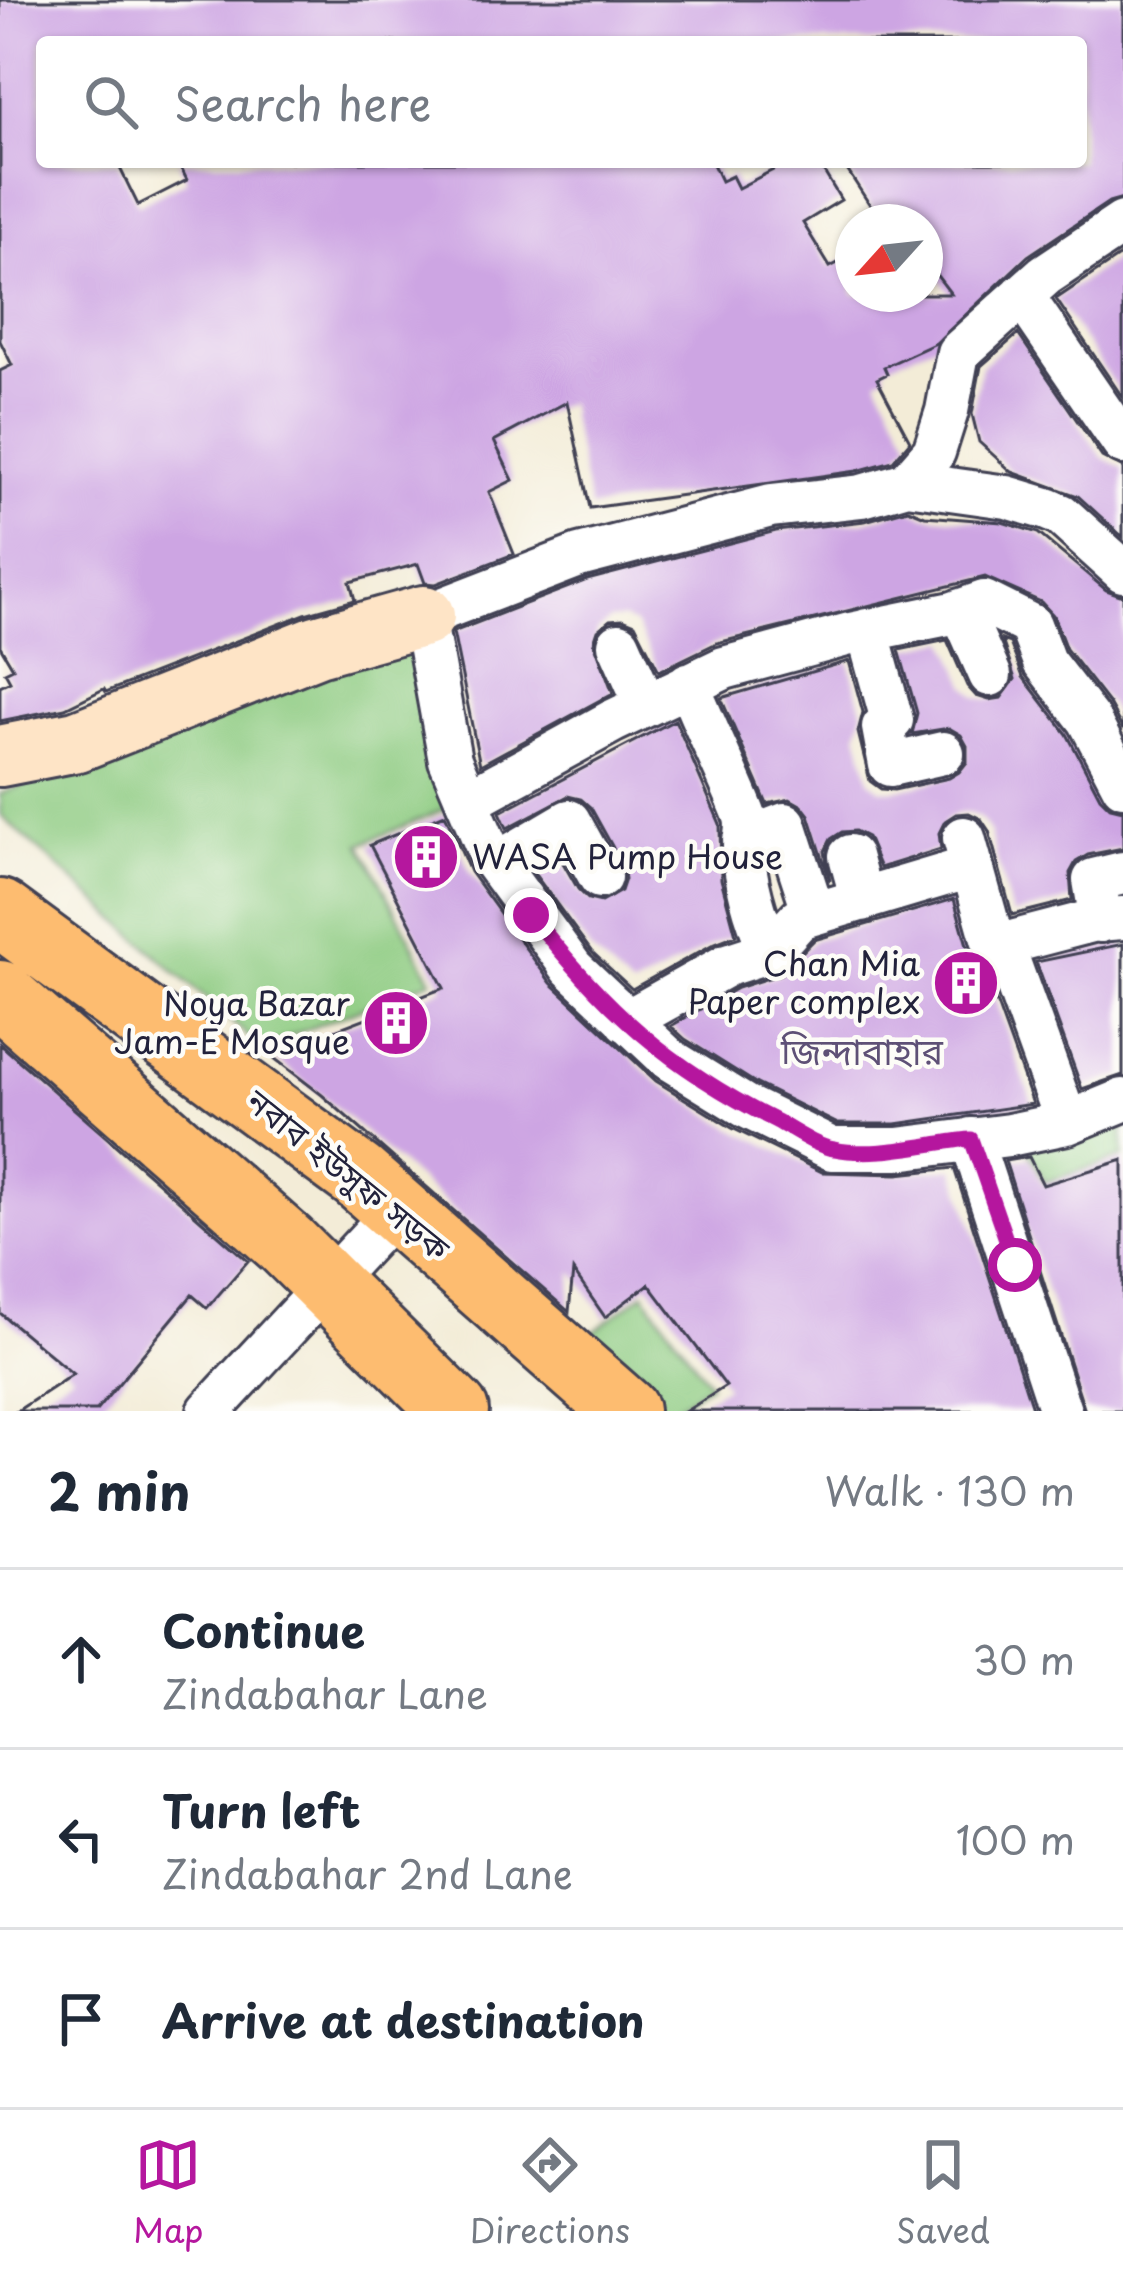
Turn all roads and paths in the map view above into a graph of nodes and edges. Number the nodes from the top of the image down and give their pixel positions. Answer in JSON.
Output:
{"nodes":[{"id":1,"x":1123,"y":224,"type":"edge"},
{"id":2,"x":1022,"y":296,"type":"junction"},
{"id":3,"x":1112,"y":400,"type":"edge"},
{"id":4,"x":1123,"y":442,"type":"edge"},
{"id":5,"x":907,"y":483,"type":"junction"},
{"id":6,"x":1123,"y":572,"type":"edge"},
{"id":7,"x":963,"y":610,"type":"junction"},
{"id":8,"x":424,"y":616,"type":"junction"},
{"id":9,"x":867,"y":630,"type":"junction"},
{"id":10,"x":619,"y":644,"type":"dead end"},
{"id":11,"x":991,"y":675,"type":"dead end"},
{"id":12,"x":688,"y":684,"type":"junction"},
{"id":13,"x":646,"y":705,"type":"junction"},
{"id":14,"x":943,"y":753,"type":"dead end"},
{"id":15,"x":0,"y":756,"type":"edge"},
{"id":16,"x":1123,"y":785,"type":"edge"},
{"id":17,"x":467,"y":801,"type":"junction"},
{"id":18,"x":744,"y":840,"type":"junction"},
{"id":19,"x":850,"y":856,"type":"dead end"},
{"id":20,"x":496,"y":864,"type":"junction"},
{"id":21,"x":1123,"y":874,"type":"edge"},
{"id":22,"x":600,"y":877,"type":"dead end"},
{"id":23,"x":862,"y":900,"type":"junction"},
{"id":24,"x":0,"y":913,"type":"edge"},
{"id":25,"x":814,"y":914,"type":"junction"},
{"id":26,"x":1112,"y":920,"type":"edge"},
{"id":27,"x":1000,"y":945,"type":"junction"},
{"id":28,"x":770,"y":951,"type":"junction"},
{"id":29,"x":0,"y":994,"type":"edge"},
{"id":30,"x":627,"y":1021,"type":"junction"},
{"id":31,"x":1123,"y":1100,"type":"edge"},
{"id":32,"x":1067,"y":1123,"type":"junction"},
{"id":33,"x":971,"y":1139,"type":"junction"},
{"id":34,"x":368,"y":1259,"type":"junction"},
{"id":35,"x":209,"y":1411,"type":"edge"},
{"id":36,"x":455,"y":1411,"type":"edge"},
{"id":37,"x":499,"y":1411,"type":"edge"},
{"id":38,"x":568,"y":1411,"type":"edge"},
{"id":39,"x":625,"y":1411,"type":"edge"},
{"id":40,"x":1060,"y":1411,"type":"edge"}],
"edges":[{"from":1,"to":2,"type":"street"},
{"from":2,"to":3,"type":"street"},
{"from":2,"to":5,"type":"street"},
{"from":3,"to":4,"type":"street"},
{"from":5,"to":6,"type":"street"},
{"from":5,"to":8,"type":"street"},
{"from":7,"to":9,"type":"street"},
{"from":7,"to":11,"type":"street"},
{"from":7,"to":16,"type":"street"},
{"from":8,"to":15,"type":"street"},
{"from":8,"to":17,"type":"street"},
{"from":9,"to":12,"type":"street"},
{"from":9,"to":14,"type":"street"},
{"from":10,"to":13,"type":"street"},
{"from":12,"to":13,"type":"street"},
{"from":12,"to":18,"type":"street"},
{"from":13,"to":17,"type":"street"},
{"from":17,"to":20,"type":"street"},
{"from":18,"to":25,"type":"street"},
{"from":18,"to":28,"type":"street"},
{"from":19,"to":23,"type":"street"},
{"from":20,"to":22,"type":"street"},
{"from":20,"to":30,"type":"street"},
{"from":21,"to":26,"type":"street"},
{"from":23,"to":25,"type":"street"},
{"from":23,"to":27,"type":"street"},
{"from":24,"to":34,"type":"highway","name":"নবাব ইউসুফ সড়ক"},
{"from":25,"to":28,"type":"street"},
{"from":26,"to":27,"type":"street"},
{"from":27,"to":32,"type":"street"},
{"from":28,"to":30,"type":"street"},
{"from":29,"to":34,"type":"highway","name":"নবাব ইউসুফ সড়ক"},
{"from":30,"to":33,"type":"street"},
{"from":31,"to":32,"type":"street"},
{"from":32,"to":33,"type":"street"},
{"from":33,"to":40,"type":"street"},
{"from":34,"to":35,"type":"street"},
{"from":34,"to":36,"type":"highway","name":"নবাব ইউসুফ সড়ক"},
{"from":34,"to":37,"type":"highway"},
{"from":34,"to":38,"type":"highway"},
{"from":34,"to":39,"type":"highway","name":"নবাব ইউসুফ সড়ক"}]}
